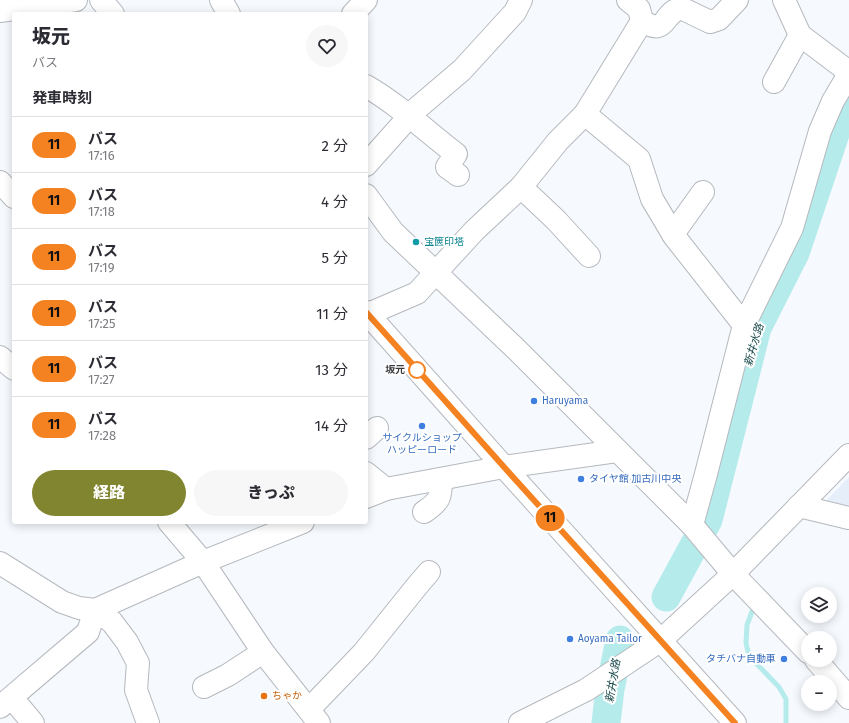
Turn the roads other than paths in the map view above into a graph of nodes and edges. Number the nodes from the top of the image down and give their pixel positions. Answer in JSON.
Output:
{"nodes":[{"id":1,"x":76,"y":0,"type":"edge"},
{"id":2,"x":101,"y":0,"type":"edge"},
{"id":3,"x":221,"y":0,"type":"edge"},
{"id":4,"x":366,"y":0,"type":"edge"},
{"id":5,"x":521,"y":0,"type":"edge"},
{"id":6,"x":628,"y":0,"type":"edge"},
{"id":7,"x":737,"y":0,"type":"edge"},
{"id":8,"x":784,"y":0,"type":"edge"},
{"id":9,"x":0,"y":11,"type":"edge"},
{"id":10,"x":111,"y":12,"type":"edge"},
{"id":11,"x":228,"y":12,"type":"edge"},
{"id":12,"x":354,"y":12,"type":"edge"},
{"id":13,"x":642,"y":21,"type":"junction"},
{"id":14,"x":800,"y":34,"type":"junction"},
{"id":15,"x":849,"y":73,"type":"edge"},
{"id":16,"x":774,"y":82,"type":"dead end"},
{"id":17,"x":368,"y":87,"type":"edge"},
{"id":18,"x":584,"y":114,"type":"junction"},
{"id":19,"x":410,"y":116,"type":"junction"},
{"id":20,"x":368,"y":163,"type":"edge"},
{"id":21,"x":458,"y":175,"type":"dead end"},
{"id":22,"x":0,"y":182,"type":"edge"},
{"id":23,"x":521,"y":187,"type":"junction"},
{"id":24,"x":703,"y":192,"type":"dead end"},
{"id":25,"x":12,"y":195,"type":"edge"},
{"id":26,"x":368,"y":198,"type":"edge"},
{"id":27,"x":673,"y":234,"type":"junction"},
{"id":28,"x":589,"y":256,"type":"dead end"},
{"id":29,"x":435,"y":272,"type":"junction"},
{"id":30,"x":368,"y":313,"type":"edge"},
{"id":31,"x":368,"y":316,"type":"edge"},
{"id":32,"x":744,"y":325,"type":"junction"},
{"id":33,"x":617,"y":451,"type":"junction"},
{"id":34,"x":849,"y":455,"type":"edge"},
{"id":35,"x":504,"y":467,"type":"junction"},
{"id":36,"x":368,"y":475,"type":"edge"},
{"id":37,"x":441,"y":479,"type":"junction"},
{"id":38,"x":386,"y":489,"type":"junction"},
{"id":39,"x":368,"y":496,"type":"edge"},
{"id":40,"x":799,"y":506,"type":"junction"},
{"id":41,"x":424,"y":512,"type":"dead end"},
{"id":42,"x":849,"y":518,"type":"edge"},
{"id":43,"x":171,"y":524,"type":"edge"},
{"id":44,"x":298,"y":524,"type":"edge"},
{"id":45,"x":692,"y":525,"type":"junction"},
{"id":46,"x":203,"y":562,"type":"junction"},
{"id":47,"x":0,"y":563,"type":"edge"},
{"id":48,"x":733,"y":574,"type":"junction"},
{"id":49,"x":425,"y":584,"type":"dead end"},
{"id":50,"x":95,"y":610,"type":"junction"},
{"id":51,"x":661,"y":640,"type":"junction"},
{"id":52,"x":801,"y":645,"type":"edge"},
{"id":53,"x":263,"y":652,"type":"junction"},
{"id":54,"x":822,"y":667,"type":"edge"},
{"id":55,"x":204,"y":687,"type":"dead end"},
{"id":56,"x":849,"y":698,"type":"edge"},
{"id":57,"x":6,"y":703,"type":"edge"},
{"id":58,"x":312,"y":718,"type":"edge"},
{"id":59,"x":33,"y":723,"type":"edge"},
{"id":60,"x":148,"y":723,"type":"edge"},
{"id":61,"x":520,"y":723,"type":"edge"},
{"id":62,"x":735,"y":723,"type":"edge"}],
"edges":[{"from":1,"to":9,"type":"main road"},
{"from":2,"to":10,"type":"main road"},
{"from":3,"to":11,"type":"main road"},
{"from":4,"to":12,"type":"main road"},
{"from":5,"to":19,"type":"main road"},
{"from":6,"to":13,"type":"main road"},
{"from":7,"to":13,"type":"main road"},
{"from":8,"to":14,"type":"main road"},
{"from":13,"to":18,"type":"main road"},
{"from":14,"to":15,"type":"main road"},
{"from":14,"to":16,"type":"main road"},
{"from":15,"to":32,"type":"main road"},
{"from":17,"to":19,"type":"main road"},
{"from":18,"to":23,"type":"main road"},
{"from":18,"to":27,"type":"main road"},
{"from":19,"to":20,"type":"main road"},
{"from":19,"to":21,"type":"main road"},
{"from":22,"to":25,"type":"main road"},
{"from":23,"to":28,"type":"main road"},
{"from":23,"to":29,"type":"main road"},
{"from":24,"to":27,"type":"main road"},
{"from":26,"to":29,"type":"main road"},
{"from":27,"to":32,"type":"main road"},
{"from":29,"to":30,"type":"main road"},
{"from":29,"to":33,"type":"main road"},
{"from":31,"to":35,"type":"main road"},
{"from":32,"to":45,"type":"main road"},
{"from":33,"to":35,"type":"main road"},
{"from":33,"to":45,"type":"main road"},
{"from":34,"to":40,"type":"main road"},
{"from":35,"to":37,"type":"main road"},
{"from":35,"to":51,"type":"main road"},
{"from":36,"to":38,"type":"main road"},
{"from":37,"to":38,"type":"main road"},
{"from":37,"to":41,"type":"main road"},
{"from":38,"to":39,"type":"main road"},
{"from":40,"to":42,"type":"main road"},
{"from":40,"to":48,"type":"main road"},
{"from":43,"to":46,"type":"main road"},
{"from":44,"to":46,"type":"main road"},
{"from":45,"to":48,"type":"main road"},
{"from":46,"to":50,"type":"main road"},
{"from":46,"to":53,"type":"main road"},
{"from":47,"to":50,"type":"main road"},
{"from":48,"to":51,"type":"main road"},
{"from":48,"to":52,"type":"main road"},
{"from":49,"to":58,"type":"main road"},
{"from":50,"to":57,"type":"main road"},
{"from":50,"to":60,"type":"main road"},
{"from":51,"to":61,"type":"main road"},
{"from":51,"to":62,"type":"main road"},
{"from":53,"to":55,"type":"main road"},
{"from":53,"to":58,"type":"main road"},
{"from":54,"to":56,"type":"main road"},
{"from":57,"to":59,"type":"main road"}]}
